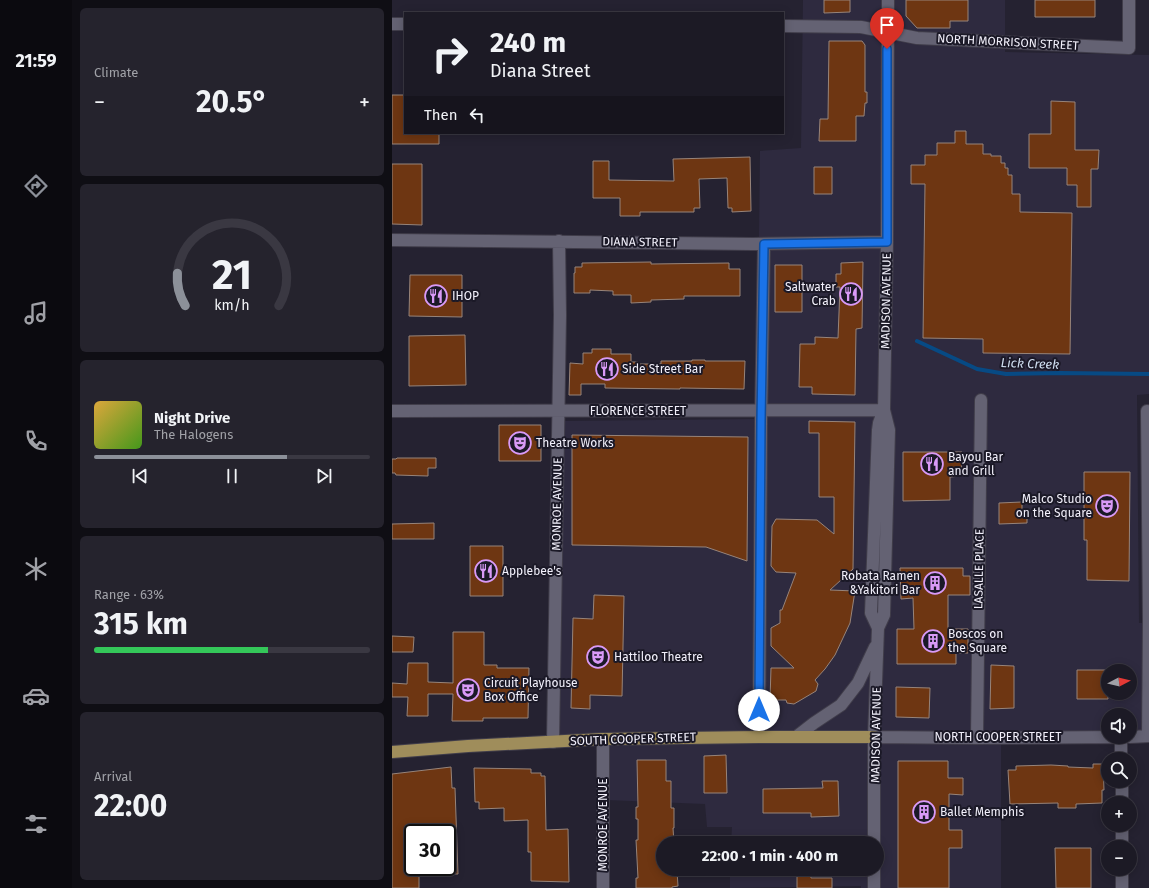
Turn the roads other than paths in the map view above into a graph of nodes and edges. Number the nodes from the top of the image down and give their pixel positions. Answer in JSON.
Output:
{"nodes":[{"id":1,"x":888,"y":0,"type":"edge"},
{"id":2,"x":1129,"y":0,"type":"edge"},
{"id":3,"x":392,"y":24,"type":"edge"},
{"id":4,"x":404,"y":24,"type":"edge"},
{"id":5,"x":784,"y":26,"type":"edge"},
{"id":6,"x":887,"y":32,"type":"junction"},
{"id":7,"x":392,"y":240,"type":"edge"},
{"id":8,"x":559,"y":241,"type":"junction"},
{"id":9,"x":887,"y":242,"type":"junction"},
{"id":10,"x":764,"y":244,"type":"junction"},
{"id":11,"x":981,"y":400,"type":"dead end"},
{"id":12,"x":761,"y":410,"type":"junction"},
{"id":13,"x":884,"y":410,"type":"junction"},
{"id":14,"x":392,"y":411,"type":"edge"},
{"id":15,"x":558,"y":411,"type":"junction"},
{"id":16,"x":1147,"y":411,"type":"dead end"},
{"id":17,"x":878,"y":640,"type":"junction"},
{"id":18,"x":1148,"y":736,"type":"edge"},
{"id":19,"x":759,"y":737,"type":"junction"},
{"id":20,"x":796,"y":737,"type":"junction"},
{"id":21,"x":1101,"y":737,"type":"edge"},
{"id":22,"x":1137,"y":737,"type":"edge"},
{"id":23,"x":874,"y":738,"type":"junction"},
{"id":24,"x":977,"y":738,"type":"junction"},
{"id":25,"x":603,"y":739,"type":"junction"},
{"id":26,"x":553,"y":742,"type":"junction"},
{"id":27,"x":392,"y":752,"type":"edge"},
{"id":28,"x":874,"y":836,"type":"edge"},
{"id":29,"x":874,"y":876,"type":"edge"},
{"id":30,"x":1122,"y":876,"type":"edge"},
{"id":31,"x":603,"y":888,"type":"edge"},
{"id":32,"x":874,"y":888,"type":"edge"},
{"id":33,"x":1122,"y":888,"type":"edge"}],
"edges":[{"from":1,"to":6,"type":"street","name":"MADISON AVENUE"},
{"from":2,"to":6,"type":"street","name":"NORTH MORRISON STREET"},
{"from":3,"to":4,"type":"street"},
{"from":5,"to":6,"type":"street","name":"NORTH MORRISON STREET"},
{"from":6,"to":9,"type":"street","name":"MADISON AVENUE"},
{"from":7,"to":8,"type":"street","name":"DIANA STREET"},
{"from":8,"to":10,"type":"street","name":"DIANA STREET"},
{"from":8,"to":15,"type":"street","name":"MONROE AVENUE"},
{"from":9,"to":10,"type":"street","name":"DIANA STREET"},
{"from":9,"to":13,"type":"street","name":"MADISON AVENUE"},
{"from":10,"to":12,"type":"street"},
{"from":11,"to":24,"type":"street","name":"LASALLE PLACE"},
{"from":12,"to":13,"type":"street","name":"FLORENCE STREET"},
{"from":12,"to":15,"type":"street","name":"FLORENCE STREET"},
{"from":12,"to":19,"type":"street"},
{"from":13,"to":17,"type":"street","name":"MADISON AVENUE"},
{"from":14,"to":15,"type":"street","name":"FLORENCE STREET"},
{"from":15,"to":26,"type":"street","name":"MONROE AVENUE"},
{"from":16,"to":18,"type":"street"},
{"from":17,"to":20,"type":"street"},
{"from":17,"to":23,"type":"street","name":"MADISON AVENUE"},
{"from":18,"to":22,"type":"street"},
{"from":19,"to":20,"type":"main road","name":"SOUTH COOPER STREET"},
{"from":19,"to":25,"type":"main road","name":"SOUTH COOPER STREET"},
{"from":20,"to":23,"type":"main road","name":"SOUTH COOPER STREET"},
{"from":21,"to":24,"type":"street","name":"NORTH COOPER STREET"},
{"from":23,"to":24,"type":"street","name":"NORTH COOPER STREET"},
{"from":23,"to":28,"type":"street","name":"MADISON AVENUE"},
{"from":25,"to":26,"type":"main road","name":"SOUTH COOPER STREET"},
{"from":25,"to":31,"type":"street","name":"MONROE AVENUE"},
{"from":26,"to":27,"type":"main road","name":"SOUTH COOPER STREET"},
{"from":29,"to":32,"type":"street"},
{"from":30,"to":33,"type":"street"}]}
